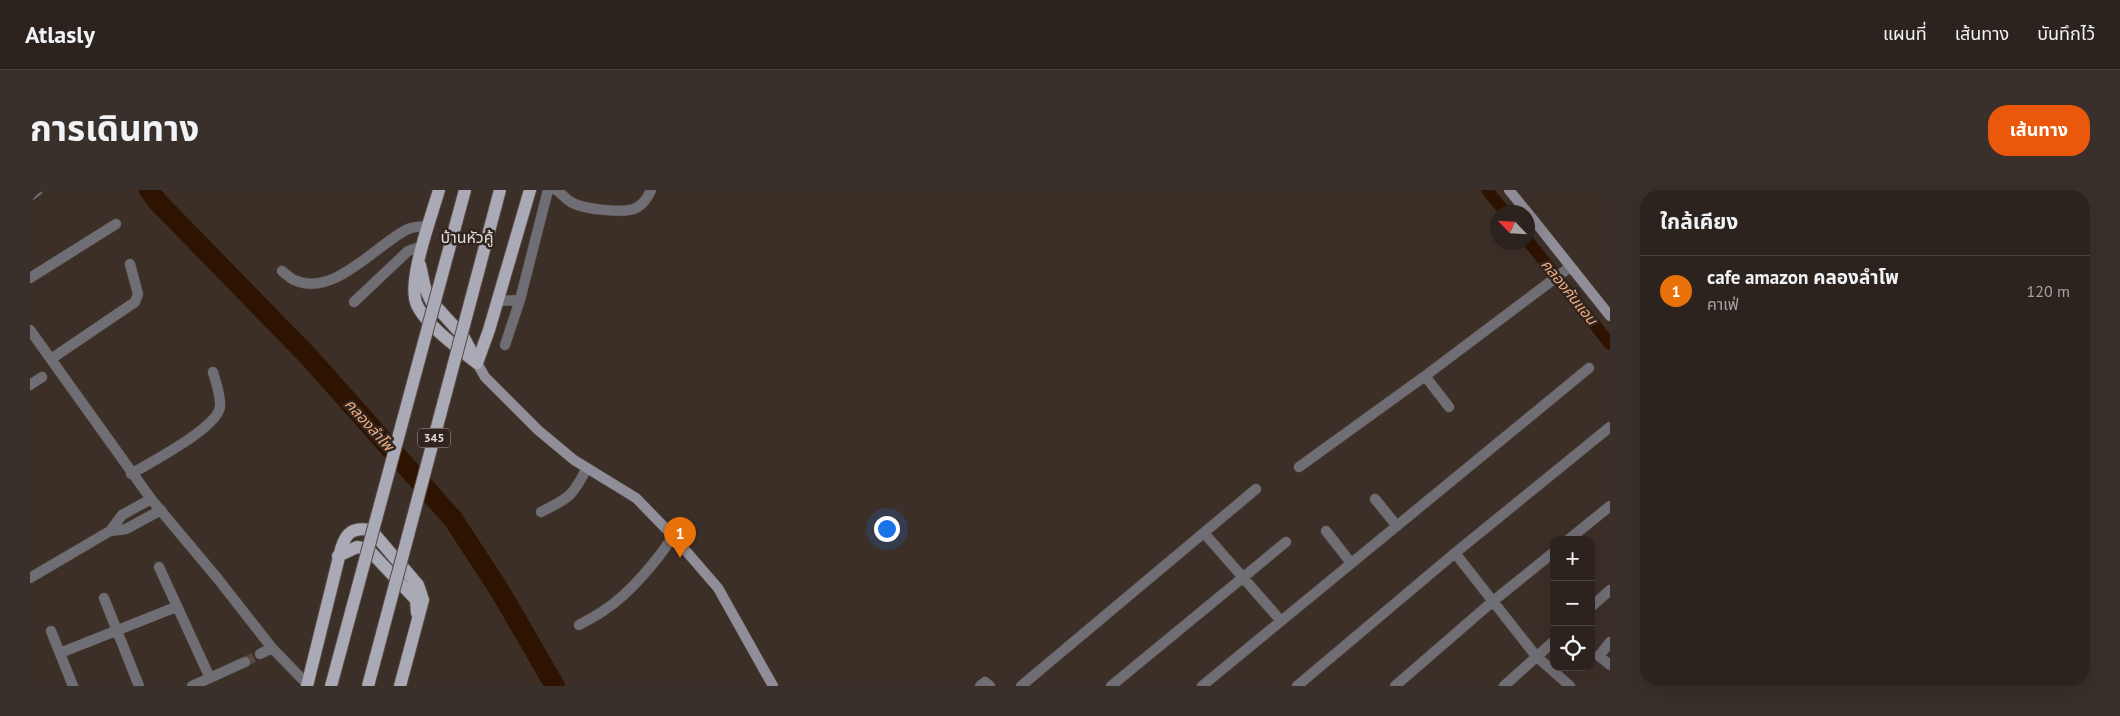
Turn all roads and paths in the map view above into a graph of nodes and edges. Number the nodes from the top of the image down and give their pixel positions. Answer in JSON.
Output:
{"nodes":[{"id":1,"x":38,"y":190,"type":"edge"},
{"id":2,"x":439,"y":190,"type":"edge"},
{"id":3,"x":465,"y":190,"type":"edge"},
{"id":4,"x":500,"y":190,"type":"edge"},
{"id":5,"x":530,"y":190,"type":"edge"},
{"id":6,"x":548,"y":190,"type":"edge"},
{"id":7,"x":556,"y":190,"type":"edge"},
{"id":8,"x":651,"y":190,"type":"edge"},
{"id":9,"x":1509,"y":190,"type":"edge"},
{"id":10,"x":30,"y":196,"type":"edge"},
{"id":11,"x":1521,"y":205,"type":"edge"},
{"id":12,"x":1535,"y":223,"type":"edge"},
{"id":13,"x":116,"y":224,"type":"dead end"},
{"id":14,"x":429,"y":226,"type":"junction"},
{"id":15,"x":423,"y":246,"type":"junction"},
{"id":16,"x":130,"y":264,"type":"dead end"},
{"id":17,"x":1570,"y":267,"type":"junction"},
{"id":18,"x":282,"y":271,"type":"dead end"},
{"id":19,"x":30,"y":278,"type":"edge"},
{"id":20,"x":520,"y":300,"type":"junction"},
{"id":21,"x":497,"y":301,"type":"junction"},
{"id":22,"x":354,"y":302,"type":"dead end"},
{"id":23,"x":1610,"y":316,"type":"edge"},
{"id":24,"x":30,"y":330,"type":"edge"},
{"id":25,"x":505,"y":345,"type":"dead end"},
{"id":26,"x":51,"y":359,"type":"junction"},
{"id":27,"x":477,"y":363,"type":"junction"},
{"id":28,"x":1589,"y":368,"type":"dead end"},
{"id":29,"x":213,"y":372,"type":"dead end"},
{"id":30,"x":1425,"y":376,"type":"junction"},
{"id":31,"x":42,"y":377,"type":"dead end"},
{"id":32,"x":30,"y":385,"type":"edge"},
{"id":33,"x":1449,"y":407,"type":"dead end"},
{"id":34,"x":1610,"y":427,"type":"edge"},
{"id":35,"x":1299,"y":467,"type":"dead end"},
{"id":36,"x":587,"y":468,"type":"junction"},
{"id":37,"x":132,"y":474,"type":"junction"},
{"id":38,"x":1256,"y":489,"type":"dead end"},
{"id":39,"x":150,"y":499,"type":"junction"},
{"id":40,"x":1375,"y":499,"type":"dead end"},
{"id":41,"x":1610,"y":506,"type":"edge"},
{"id":42,"x":161,"y":510,"type":"junction"},
{"id":43,"x":541,"y":512,"type":"dead end"},
{"id":44,"x":1397,"y":526,"type":"junction"},
{"id":45,"x":110,"y":531,"type":"junction"},
{"id":46,"x":1326,"y":531,"type":"dead end"},
{"id":47,"x":1204,"y":533,"type":"junction"},
{"id":48,"x":673,"y":536,"type":"junction"},
{"id":49,"x":1573,"y":536,"type":"edge"},
{"id":50,"x":1286,"y":542,"type":"dead end"},
{"id":51,"x":1455,"y":553,"type":"junction"},
{"id":52,"x":1550,"y":555,"type":"edge"},
{"id":53,"x":338,"y":556,"type":"junction"},
{"id":54,"x":1351,"y":564,"type":"junction"},
{"id":55,"x":159,"y":567,"type":"dead end"},
{"id":56,"x":30,"y":578,"type":"edge"},
{"id":57,"x":1243,"y":578,"type":"junction"},
{"id":58,"x":1610,"y":590,"type":"edge"},
{"id":59,"x":104,"y":598,"type":"dead end"},
{"id":60,"x":1492,"y":602,"type":"junction"},
{"id":61,"x":1595,"y":603,"type":"edge"},
{"id":62,"x":176,"y":607,"type":"junction"},
{"id":63,"x":417,"y":620,"type":"junction"},
{"id":64,"x":1281,"y":622,"type":"junction"},
{"id":65,"x":579,"y":625,"type":"dead end"},
{"id":66,"x":117,"y":630,"type":"junction"},
{"id":67,"x":51,"y":631,"type":"dead end"},
{"id":68,"x":1610,"y":642,"type":"edge"},
{"id":69,"x":1550,"y":644,"type":"edge"},
{"id":70,"x":272,"y":648,"type":"junction"},
{"id":71,"x":60,"y":653,"type":"junction"},
{"id":72,"x":260,"y":654,"type":"tunnel mouth"},
{"id":73,"x":1536,"y":656,"type":"junction"},
{"id":74,"x":245,"y":662,"type":"tunnel mouth"},
{"id":75,"x":1610,"y":664,"type":"edge"},
{"id":76,"x":210,"y":678,"type":"junction"},
{"id":77,"x":307,"y":685,"type":"edge"},
{"id":78,"x":73,"y":686,"type":"edge"},
{"id":79,"x":139,"y":686,"type":"edge"},
{"id":80,"x":192,"y":686,"type":"edge"},
{"id":81,"x":331,"y":686,"type":"edge"},
{"id":82,"x":368,"y":686,"type":"edge"},
{"id":83,"x":400,"y":686,"type":"edge"},
{"id":84,"x":773,"y":686,"type":"edge"},
{"id":85,"x":980,"y":686,"type":"edge"},
{"id":86,"x":990,"y":686,"type":"edge"},
{"id":87,"x":1021,"y":686,"type":"edge"},
{"id":88,"x":1111,"y":686,"type":"edge"},
{"id":89,"x":1202,"y":686,"type":"edge"},
{"id":90,"x":1297,"y":686,"type":"edge"},
{"id":91,"x":1395,"y":686,"type":"edge"},
{"id":92,"x":1504,"y":686,"type":"edge"},
{"id":93,"x":1570,"y":686,"type":"edge"}],
"edges":[{"from":1,"to":10,"type":"street"},
{"from":2,"to":14,"type":"main road"},
{"from":3,"to":81,"type":"main road","number":"345","bridge":true},
{"from":4,"to":82,"type":"main road","number":"345","bridge":true},
{"from":5,"to":21,"type":"main road"},
{"from":6,"to":20,"type":"street"},
{"from":7,"to":8,"type":"street"},
{"from":9,"to":11,"type":"street"},
{"from":12,"to":17,"type":"street"},
{"from":13,"to":19,"type":"street"},
{"from":14,"to":15,"type":"main road"},
{"from":14,"to":18,"type":"street"},
{"from":15,"to":22,"type":"street"},
{"from":15,"to":27,"type":"main road"},
{"from":16,"to":26,"type":"street"},
{"from":17,"to":23,"type":"street"},
{"from":17,"to":30,"type":"street"},
{"from":20,"to":21,"type":"street"},
{"from":20,"to":25,"type":"street"},
{"from":21,"to":27,"type":"main road"},
{"from":24,"to":26,"type":"street"},
{"from":26,"to":37,"type":"street"},
{"from":27,"to":36,"type":"street"},
{"from":28,"to":44,"type":"street"},
{"from":29,"to":37,"type":"street"},
{"from":30,"to":33,"type":"street"},
{"from":30,"to":35,"type":"street"},
{"from":31,"to":32,"type":"street"},
{"from":34,"to":51,"type":"street"},
{"from":36,"to":43,"type":"street"},
{"from":36,"to":48,"type":"street"},
{"from":37,"to":39,"type":"street"},
{"from":38,"to":47,"type":"street"},
{"from":39,"to":42,"type":"street"},
{"from":39,"to":45,"type":"street"},
{"from":40,"to":44,"type":"street"},
{"from":41,"to":49,"type":"street"},
{"from":42,"to":45,"type":"street"},
{"from":42,"to":70,"type":"street"},
{"from":44,"to":54,"type":"street"},
{"from":45,"to":56,"type":"street"},
{"from":46,"to":54,"type":"street"},
{"from":47,"to":57,"type":"street"},
{"from":47,"to":87,"type":"street"},
{"from":48,"to":65,"type":"street"},
{"from":48,"to":84,"type":"street"},
{"from":50,"to":57,"type":"street"},
{"from":51,"to":60,"type":"street"},
{"from":51,"to":90,"type":"street"},
{"from":52,"to":60,"type":"street"},
{"from":53,"to":63,"type":"main road"},
{"from":53,"to":63,"type":"main road"},
{"from":53,"to":77,"type":"main road"},
{"from":54,"to":64,"type":"street"},
{"from":55,"to":62,"type":"street"},
{"from":57,"to":64,"type":"street"},
{"from":57,"to":88,"type":"street"},
{"from":58,"to":61,"type":"street"},
{"from":59,"to":66,"type":"street"},
{"from":60,"to":73,"type":"street"},
{"from":60,"to":91,"type":"street"},
{"from":62,"to":66,"type":"street"},
{"from":62,"to":76,"type":"street"},
{"from":63,"to":83,"type":"main road"},
{"from":64,"to":89,"type":"street"},
{"from":66,"to":71,"type":"street"},
{"from":66,"to":79,"type":"street"},
{"from":67,"to":71,"type":"street"},
{"from":68,"to":75,"type":"street"},
{"from":69,"to":73,"type":"street"},
{"from":70,"to":72,"type":"street"},
{"from":70,"to":77,"type":"street"},
{"from":71,"to":78,"type":"street"},
{"from":73,"to":92,"type":"street"},
{"from":73,"to":93,"type":"street"},
{"from":74,"to":76,"type":"street"},
{"from":76,"to":80,"type":"street"},
{"from":85,"to":86,"type":"street"}]}
